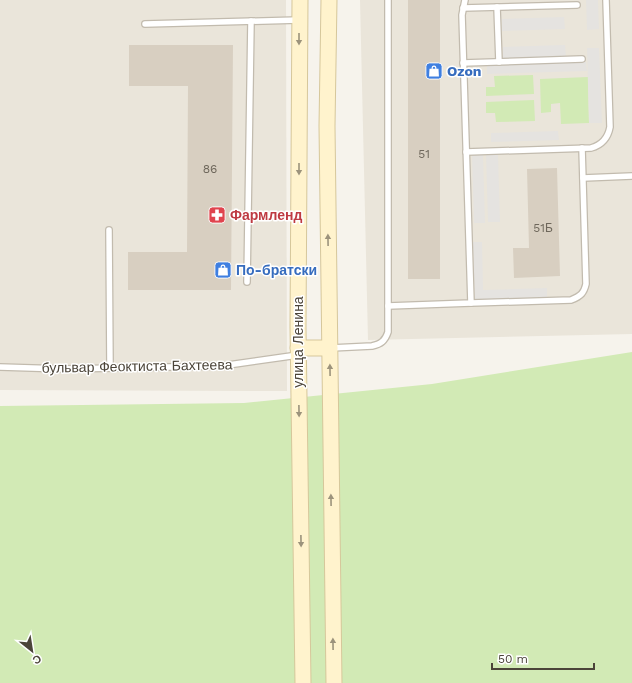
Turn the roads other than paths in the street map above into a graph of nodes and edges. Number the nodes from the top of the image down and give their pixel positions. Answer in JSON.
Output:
{"nodes":[{"id":1,"x":300,"y":0,"type":"edge"},
{"id":2,"x":329,"y":0,"type":"edge"},
{"id":3,"x":388,"y":0,"type":"edge"},
{"id":4,"x":466,"y":0,"type":"edge"},
{"id":5,"x":606,"y":0,"type":"edge"},
{"id":6,"x":577,"y":5,"type":"dead end"},
{"id":7,"x":497,"y":7,"type":"junction"},
{"id":8,"x":463,"y":8,"type":"junction"},
{"id":9,"x":299,"y":20,"type":"junction"},
{"id":10,"x":251,"y":21,"type":"junction"},
{"id":11,"x":145,"y":24,"type":"dead end"},
{"id":12,"x":582,"y":59,"type":"dead end"},
{"id":13,"x":499,"y":62,"type":"junction"},
{"id":14,"x":464,"y":63,"type":"junction"},
{"id":15,"x":582,"y":148,"type":"junction"},
{"id":16,"x":466,"y":152,"type":"junction"},
{"id":17,"x":632,"y":176,"type":"edge"},
{"id":18,"x":583,"y":178,"type":"junction"},
{"id":19,"x":109,"y":230,"type":"dead end"},
{"id":20,"x":247,"y":282,"type":"dead end"},
{"id":21,"x":471,"y":303,"type":"junction"},
{"id":22,"x":388,"y":306,"type":"junction"},
{"id":23,"x":330,"y":348,"type":"junction"},
{"id":24,"x":298,"y":352,"type":"junction"},
{"id":25,"x":0,"y":367,"type":"edge"},
{"id":26,"x":110,"y":368,"type":"junction"},
{"id":27,"x":303,"y":683,"type":"edge"},
{"id":28,"x":334,"y":683,"type":"edge"}],
"edges":[{"from":1,"to":9,"type":"street","name":"улица Ленина"},
{"from":23,"to":2,"type":"street","one_way":true},
{"from":3,"to":22,"type":"lane"},
{"from":4,"to":8,"type":"lane"},
{"from":5,"to":15,"type":"lane"},
{"from":6,"to":7,"type":"lane"},
{"from":7,"to":8,"type":"lane"},
{"from":7,"to":13,"type":"lane"},
{"from":8,"to":14,"type":"lane"},
{"from":9,"to":10,"type":"lane"},
{"from":9,"to":24,"type":"street","name":"улица Ленина","one_way":true},
{"from":10,"to":11,"type":"lane"},
{"from":10,"to":20,"type":"lane"},
{"from":12,"to":13,"type":"lane"},
{"from":13,"to":14,"type":"lane"},
{"from":14,"to":16,"type":"lane"},
{"from":15,"to":16,"type":"lane"},
{"from":15,"to":18,"type":"lane"},
{"from":16,"to":21,"type":"lane"},
{"from":17,"to":18,"type":"lane"},
{"from":18,"to":21,"type":"lane"},
{"from":19,"to":26,"type":"lane"},
{"from":21,"to":22,"type":"lane"},
{"from":22,"to":23,"type":"lane"},
{"from":23,"to":24,"type":"street"},
{"from":28,"to":23,"type":"street","one_way":true},
{"from":24,"to":26,"type":"lane","name":"бульвар Феоктиста Бахтеева"},
{"from":24,"to":27,"type":"street","name":"улица Ленина","one_way":true},
{"from":25,"to":26,"type":"lane","name":"бульвар Феоктиста Бахтеева"}]}
